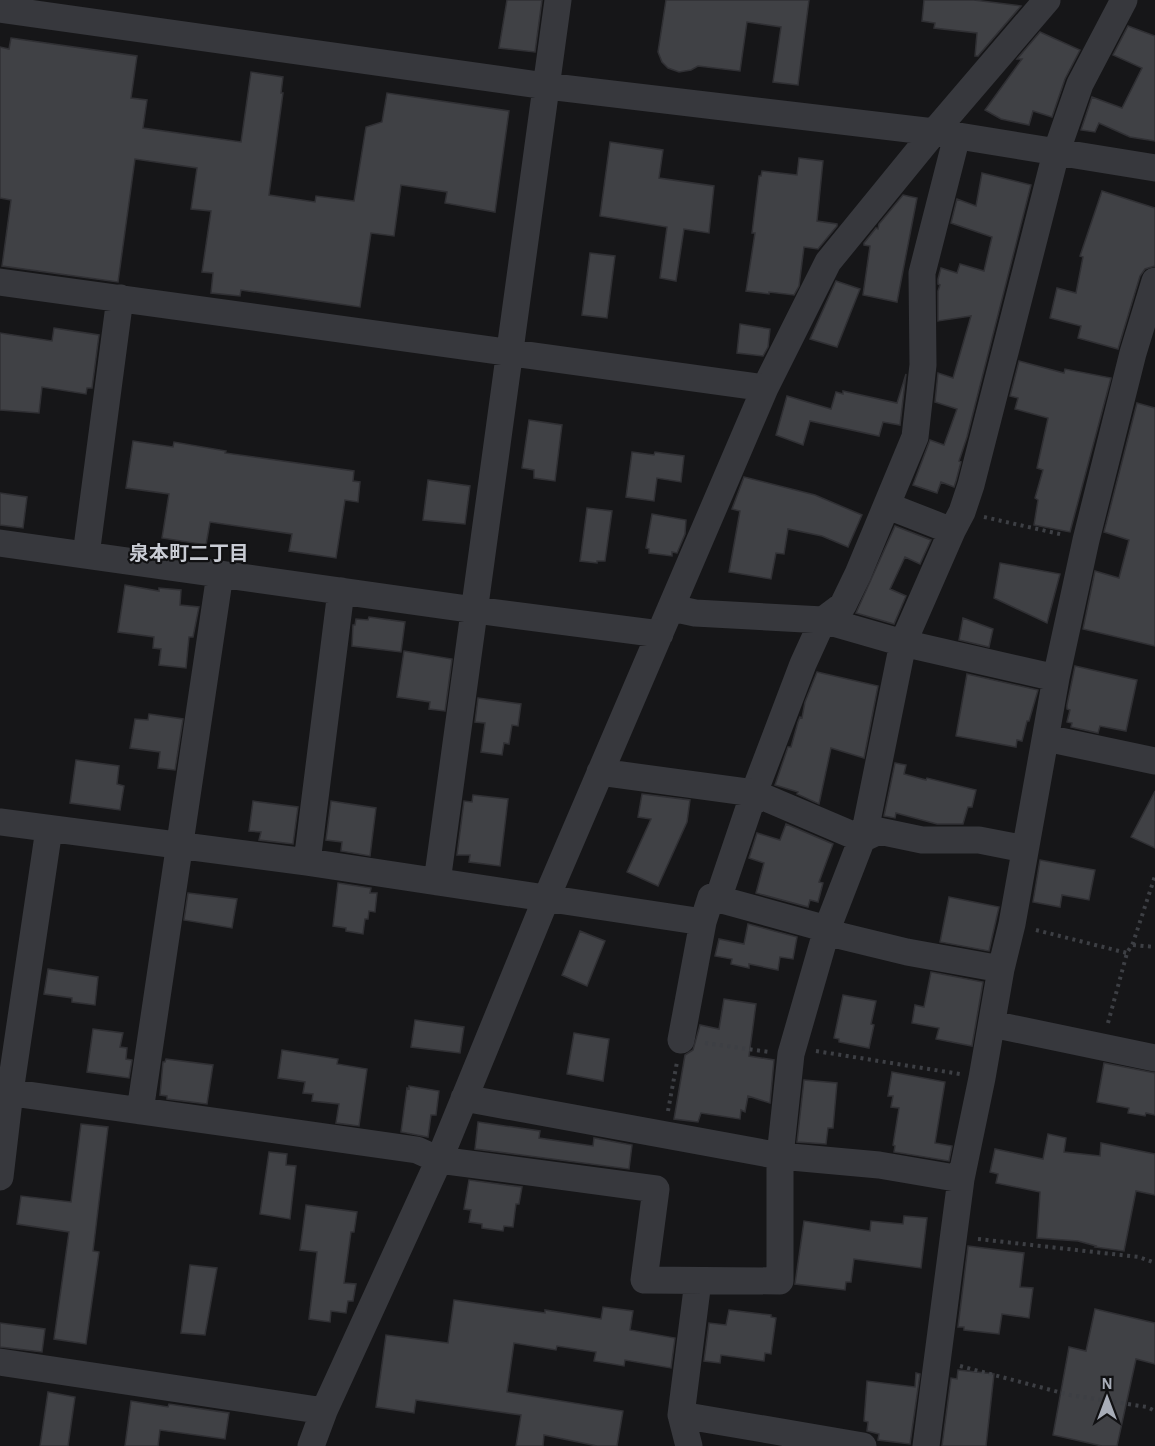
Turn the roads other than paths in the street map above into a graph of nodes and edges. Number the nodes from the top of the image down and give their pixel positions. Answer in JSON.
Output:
{"nodes":[{"id":1,"x":558,"y":0,"type":"edge"},
{"id":2,"x":1047,"y":0,"type":"edge"},
{"id":3,"x":1124,"y":0,"type":"edge"},
{"id":4,"x":0,"y":9,"type":"edge"},
{"id":5,"x":546,"y":86,"type":"junction"},
{"id":6,"x":945,"y":134,"type":"junction"},
{"id":7,"x":1056,"y":153,"type":"junction"},
{"id":8,"x":1155,"y":168,"type":"edge"},
{"id":9,"x":1155,"y":281,"type":"edge"},
{"id":10,"x":0,"y":282,"type":"edge"},
{"id":11,"x":120,"y":298,"type":"junction"},
{"id":12,"x":511,"y":352,"type":"junction"},
{"id":13,"x":765,"y":388,"type":"junction"},
{"id":14,"x":888,"y":506,"type":"junction"},
{"id":15,"x":957,"y":522,"type":"junction"},
{"id":16,"x":0,"y":543,"type":"edge"},
{"id":17,"x":86,"y":555,"type":"junction"},
{"id":18,"x":220,"y":574,"type":"junction"},
{"id":19,"x":341,"y":591,"type":"junction"},
{"id":20,"x":672,"y":608,"type":"junction"},
{"id":21,"x":476,"y":610,"type":"junction"},
{"id":22,"x":823,"y":620,"type":"junction"},
{"id":23,"x":660,"y":634,"type":"junction"},
{"id":24,"x":903,"y":643,"type":"junction"},
{"id":25,"x":1056,"y":678,"type":"junction"},
{"id":26,"x":1046,"y":738,"type":"junction"},
{"id":27,"x":1155,"y":762,"type":"edge"},
{"id":28,"x":600,"y":772,"type":"junction"},
{"id":29,"x":754,"y":793,"type":"junction"},
{"id":30,"x":0,"y":822,"type":"edge"},
{"id":31,"x":49,"y":829,"type":"junction"},
{"id":32,"x":862,"y":838,"type":"junction"},
{"id":33,"x":181,"y":846,"type":"junction"},
{"id":34,"x":1025,"y":849,"type":"junction"},
{"id":35,"x":307,"y":862,"type":"junction"},
{"id":36,"x":437,"y":882,"type":"junction"},
{"id":37,"x":546,"y":899,"type":"junction"},
{"id":38,"x":718,"y":899,"type":"junction"},
{"id":39,"x":703,"y":922,"type":"junction"},
{"id":40,"x":827,"y":929,"type":"junction"},
{"id":41,"x":1001,"y":969,"type":"junction"},
{"id":42,"x":992,"y":1024,"type":"junction"},
{"id":43,"x":681,"y":1040,"type":"dead end"},
{"id":44,"x":1155,"y":1058,"type":"edge"},
{"id":45,"x":5,"y":1092,"type":"edge"},
{"id":46,"x":464,"y":1098,"type":"junction"},
{"id":47,"x":140,"y":1111,"type":"junction"},
{"id":48,"x":780,"y":1156,"type":"junction"},
{"id":49,"x":439,"y":1160,"type":"junction"},
{"id":50,"x":0,"y":1177,"type":"edge"},
{"id":51,"x":961,"y":1179,"type":"junction"},
{"id":52,"x":698,"y":1281,"type":"junction"},
{"id":53,"x":0,"y":1362,"type":"edge"},
{"id":54,"x":324,"y":1411,"type":"junction"},
{"id":55,"x":681,"y":1415,"type":"junction"},
{"id":56,"x":310,"y":1446,"type":"edge"},
{"id":57,"x":689,"y":1446,"type":"edge"},
{"id":58,"x":863,"y":1446,"type":"edge"},
{"id":59,"x":926,"y":1446,"type":"edge"}],
"edges":[{"from":1,"to":5,"type":"street"},
{"from":2,"to":6,"type":"street"},
{"from":3,"to":7,"type":"street"},
{"from":4,"to":5,"type":"street"},
{"from":5,"to":6,"type":"street"},
{"from":5,"to":12,"type":"street"},
{"from":6,"to":7,"type":"street"},
{"from":6,"to":13,"type":"street"},
{"from":6,"to":14,"type":"street"},
{"from":7,"to":8,"type":"street"},
{"from":7,"to":15,"type":"street"},
{"from":9,"to":25,"type":"street"},
{"from":10,"to":11,"type":"street"},
{"from":11,"to":12,"type":"street"},
{"from":11,"to":17,"type":"street"},
{"from":12,"to":13,"type":"street"},
{"from":12,"to":21,"type":"street"},
{"from":13,"to":20,"type":"street"},
{"from":14,"to":15,"type":"street"},
{"from":14,"to":22,"type":"street"},
{"from":15,"to":24,"type":"street"},
{"from":16,"to":17,"type":"street"},
{"from":17,"to":18,"type":"street"},
{"from":18,"to":19,"type":"street"},
{"from":18,"to":33,"type":"street"},
{"from":19,"to":21,"type":"street"},
{"from":19,"to":35,"type":"street"},
{"from":20,"to":22,"type":"street"},
{"from":20,"to":23,"type":"street"},
{"from":21,"to":23,"type":"street"},
{"from":21,"to":36,"type":"street"},
{"from":22,"to":24,"type":"street"},
{"from":22,"to":29,"type":"street"},
{"from":23,"to":28,"type":"street"},
{"from":24,"to":25,"type":"street"},
{"from":24,"to":32,"type":"street"},
{"from":25,"to":26,"type":"street"},
{"from":26,"to":27,"type":"street"},
{"from":26,"to":34,"type":"street"},
{"from":28,"to":29,"type":"street"},
{"from":28,"to":37,"type":"street"},
{"from":29,"to":32,"type":"street"},
{"from":29,"to":38,"type":"street"},
{"from":30,"to":31,"type":"street"},
{"from":31,"to":33,"type":"street"},
{"from":31,"to":45,"type":"street"},
{"from":32,"to":34,"type":"street"},
{"from":32,"to":40,"type":"street"},
{"from":33,"to":35,"type":"street"},
{"from":33,"to":47,"type":"street"},
{"from":34,"to":41,"type":"street"},
{"from":35,"to":36,"type":"street"},
{"from":36,"to":37,"type":"street"},
{"from":37,"to":39,"type":"street"},
{"from":37,"to":46,"type":"street"},
{"from":38,"to":39,"type":"street"},
{"from":38,"to":40,"type":"street"},
{"from":39,"to":43,"type":"street"},
{"from":40,"to":41,"type":"street"},
{"from":40,"to":48,"type":"street"},
{"from":41,"to":42,"type":"street"},
{"from":42,"to":44,"type":"street"},
{"from":42,"to":51,"type":"street"},
{"from":45,"to":47,"type":"street"},
{"from":45,"to":50,"type":"street"},
{"from":46,"to":48,"type":"street"},
{"from":46,"to":49,"type":"street"},
{"from":47,"to":49,"type":"street"},
{"from":48,"to":51,"type":"street"},
{"from":48,"to":52,"type":"street"},
{"from":49,"to":52,"type":"street"},
{"from":49,"to":54,"type":"street"},
{"from":51,"to":59,"type":"street"},
{"from":52,"to":55,"type":"street"},
{"from":53,"to":54,"type":"street"},
{"from":54,"to":56,"type":"street"},
{"from":55,"to":57,"type":"street"},
{"from":55,"to":58,"type":"street"}]}
